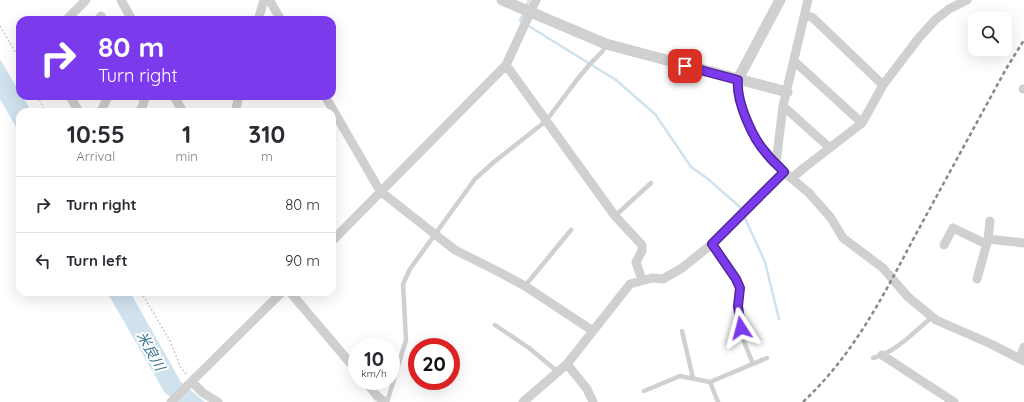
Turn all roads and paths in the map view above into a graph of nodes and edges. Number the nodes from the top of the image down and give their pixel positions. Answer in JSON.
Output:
{"nodes":[{"id":1,"x":86,"y":0,"type":"edge"},
{"id":2,"x":121,"y":0,"type":"edge"},
{"id":3,"x":264,"y":0,"type":"edge"},
{"id":4,"x":502,"y":0,"type":"edge"},
{"id":5,"x":536,"y":0,"type":"edge"},
{"id":6,"x":780,"y":0,"type":"edge"},
{"id":7,"x":808,"y":0,"type":"edge"},
{"id":8,"x":967,"y":0,"type":"edge"},
{"id":9,"x":531,"y":12,"type":"junction"},
{"id":10,"x":805,"y":14,"type":"junction"},
{"id":11,"x":70,"y":16,"type":"edge"},
{"id":12,"x":130,"y":16,"type":"edge"},
{"id":13,"x":259,"y":16,"type":"edge"},
{"id":14,"x":279,"y":16,"type":"edge"},
{"id":15,"x":0,"y":26,"type":"edge"},
{"id":16,"x":606,"y":44,"type":"junction"},
{"id":17,"x":16,"y":53,"type":"edge"},
{"id":18,"x":794,"y":61,"type":"junction"},
{"id":19,"x":506,"y":65,"type":"junction"},
{"id":20,"x":738,"y":80,"type":"junction"},
{"id":21,"x":883,"y":85,"type":"junction"},
{"id":22,"x":787,"y":92,"type":"junction"},
{"id":23,"x":783,"y":106,"type":"junction"},
{"id":24,"x":336,"y":115,"type":"edge"},
{"id":25,"x":546,"y":121,"type":"junction"},
{"id":26,"x":862,"y":123,"type":"junction"},
{"id":27,"x":830,"y":148,"type":"junction"},
{"id":28,"x":776,"y":164,"type":"junction"},
{"id":29,"x":784,"y":172,"type":"junction"},
{"id":30,"x":792,"y":178,"type":"junction"},
{"id":31,"x":651,"y":183,"type":"dead end"},
{"id":32,"x":380,"y":191,"type":"junction"},
{"id":33,"x":615,"y":216,"type":"junction"},
{"id":34,"x":990,"y":221,"type":"dead end"},
{"id":35,"x":571,"y":230,"type":"dead end"},
{"id":36,"x":434,"y":235,"type":"junction"},
{"id":37,"x":336,"y":237,"type":"edge"},
{"id":38,"x":987,"y":242,"type":"junction"},
{"id":39,"x":1024,"y":243,"type":"edge"},
{"id":40,"x":712,"y":244,"type":"junction"},
{"id":41,"x":944,"y":245,"type":"dead end"},
{"id":42,"x":977,"y":279,"type":"dead end"},
{"id":43,"x":642,"y":280,"type":"junction"},
{"id":44,"x":525,"y":286,"type":"junction"},
{"id":45,"x":144,"y":296,"type":"edge"},
{"id":46,"x":278,"y":296,"type":"edge"},
{"id":47,"x":293,"y":296,"type":"edge"},
{"id":48,"x":932,"y":317,"type":"junction"},
{"id":49,"x":495,"y":325,"type":"dead end"},
{"id":50,"x":593,"y":331,"type":"junction"},
{"id":51,"x":682,"y":331,"type":"dead end"},
{"id":52,"x":1024,"y":347,"type":"edge"},
{"id":53,"x":878,"y":357,"type":"joint"},
{"id":54,"x":767,"y":358,"type":"dead end"},
{"id":55,"x":348,"y":360,"type":"edge"},
{"id":56,"x":1022,"y":360,"type":"edge"},
{"id":57,"x":567,"y":364,"type":"junction"},
{"id":58,"x":752,"y":364,"type":"junction"},
{"id":59,"x":558,"y":372,"type":"junction"},
{"id":60,"x":693,"y":378,"type":"junction"},
{"id":61,"x":192,"y":382,"type":"junction"},
{"id":62,"x":710,"y":382,"type":"junction"},
{"id":63,"x":372,"y":390,"type":"edge"},
{"id":64,"x":644,"y":391,"type":"dead end"},
{"id":65,"x":171,"y":402,"type":"edge"},
{"id":66,"x":218,"y":402,"type":"edge"},
{"id":67,"x":386,"y":402,"type":"edge"},
{"id":68,"x":523,"y":402,"type":"edge"},
{"id":69,"x":593,"y":402,"type":"edge"},
{"id":70,"x":718,"y":402,"type":"edge"},
{"id":71,"x":954,"y":402,"type":"edge"}],
"edges":[{"from":1,"to":11,"type":"street"},
{"from":2,"to":12,"type":"street"},
{"from":3,"to":13,"type":"street"},
{"from":3,"to":14,"type":"street"},
{"from":4,"to":9,"type":"street"},
{"from":5,"to":9,"type":"street"},
{"from":6,"to":20,"type":"street"},
{"from":7,"to":10,"type":"street"},
{"from":8,"to":21,"type":"street"},
{"from":9,"to":16,"type":"street"},
{"from":9,"to":19,"type":"street"},
{"from":10,"to":18,"type":"street"},
{"from":10,"to":21,"type":"street"},
{"from":15,"to":17,"type":"path"},
{"from":16,"to":20,"type":"street"},
{"from":16,"to":25,"type":"lane"},
{"from":18,"to":22,"type":"street"},
{"from":18,"to":26,"type":"street"},
{"from":19,"to":25,"type":"street"},
{"from":19,"to":32,"type":"street"},
{"from":20,"to":22,"type":"street"},
{"from":20,"to":28,"type":"street"},
{"from":21,"to":26,"type":"street"},
{"from":22,"to":23,"type":"street"},
{"from":23,"to":27,"type":"street"},
{"from":23,"to":28,"type":"street"},
{"from":24,"to":32,"type":"street"},
{"from":25,"to":33,"type":"street"},
{"from":25,"to":36,"type":"lane"},
{"from":26,"to":27,"type":"street"},
{"from":27,"to":30,"type":"street"},
{"from":28,"to":29,"type":"street"},
{"from":29,"to":30,"type":"street"},
{"from":29,"to":40,"type":"street"},
{"from":30,"to":48,"type":"street"},
{"from":31,"to":33,"type":"lane"},
{"from":32,"to":36,"type":"street"},
{"from":32,"to":37,"type":"street"},
{"from":33,"to":43,"type":"street"},
{"from":34,"to":38,"type":"street"},
{"from":35,"to":44,"type":"lane"},
{"from":36,"to":44,"type":"street"},
{"from":36,"to":67,"type":"lane"},
{"from":38,"to":39,"type":"street"},
{"from":38,"to":41,"type":"street"},
{"from":38,"to":42,"type":"street"},
{"from":40,"to":43,"type":"street"},
{"from":40,"to":58,"type":"lane"},
{"from":43,"to":50,"type":"street"},
{"from":44,"to":50,"type":"street"},
{"from":45,"to":61,"type":"path"},
{"from":46,"to":61,"type":"street"},
{"from":47,"to":55,"type":"street"},
{"from":48,"to":53,"type":"lane"},
{"from":48,"to":56,"type":"street"},
{"from":49,"to":59,"type":"lane"},
{"from":50,"to":57,"type":"street"},
{"from":51,"to":60,"type":"lane"},
{"from":52,"to":56,"type":"street"},
{"from":53,"to":71,"type":"street"},
{"from":54,"to":58,"type":"lane"},
{"from":57,"to":59,"type":"street"},
{"from":57,"to":69,"type":"street"},
{"from":58,"to":62,"type":"lane"},
{"from":59,"to":68,"type":"street"},
{"from":60,"to":62,"type":"lane"},
{"from":60,"to":64,"type":"lane"},
{"from":61,"to":65,"type":"street"},
{"from":61,"to":66,"type":"street"},
{"from":62,"to":70,"type":"lane"},
{"from":63,"to":67,"type":"street"}]}
